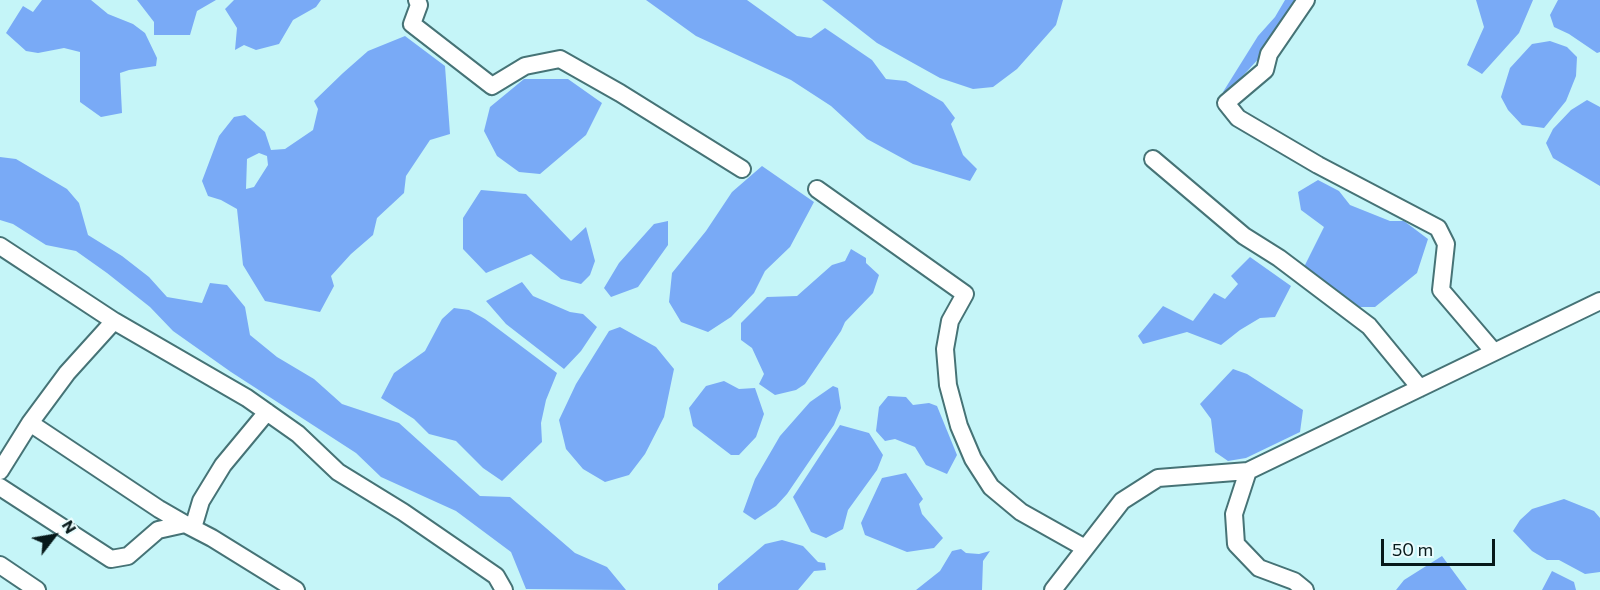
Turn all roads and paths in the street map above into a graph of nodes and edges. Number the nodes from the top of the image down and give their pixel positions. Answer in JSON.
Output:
{"nodes":[{"id":1,"x":417,"y":0,"type":"edge"},
{"id":2,"x":1306,"y":0,"type":"edge"},
{"id":3,"x":1153,"y":159,"type":"dead end"},
{"id":4,"x":742,"y":169,"type":"dead end"},
{"id":5,"x":817,"y":189,"type":"dead end"},
{"id":6,"x":0,"y":246,"type":"edge"},
{"id":7,"x":1600,"y":301,"type":"edge"},
{"id":8,"x":114,"y":321,"type":"junction"},
{"id":9,"x":1494,"y":352,"type":"junction"},
{"id":10,"x":1420,"y":388,"type":"junction"},
{"id":11,"x":267,"y":412,"type":"junction"},
{"id":12,"x":30,"y":423,"type":"junction"},
{"id":13,"x":0,"y":469,"type":"edge"},
{"id":14,"x":1248,"y":471,"type":"junction"},
{"id":15,"x":0,"y":487,"type":"edge"},
{"id":16,"x":189,"y":526,"type":"junction"},
{"id":17,"x":1085,"y":548,"type":"junction"},
{"id":18,"x":0,"y":565,"type":"edge"},
{"id":19,"x":37,"y":590,"type":"edge"},
{"id":20,"x":296,"y":590,"type":"edge"},
{"id":21,"x":504,"y":590,"type":"edge"},
{"id":22,"x":1053,"y":590,"type":"edge"},
{"id":23,"x":1305,"y":590,"type":"edge"}],
"edges":[{"from":1,"to":4,"type":"street"},
{"from":2,"to":9,"type":"street"},
{"from":3,"to":10,"type":"street"},
{"from":5,"to":17,"type":"street"},
{"from":6,"to":8,"type":"street"},
{"from":7,"to":9,"type":"street"},
{"from":8,"to":11,"type":"street"},
{"from":8,"to":12,"type":"street"},
{"from":9,"to":10,"type":"street"},
{"from":10,"to":14,"type":"street"},
{"from":11,"to":16,"type":"street"},
{"from":11,"to":21,"type":"street"},
{"from":12,"to":13,"type":"street"},
{"from":12,"to":16,"type":"street"},
{"from":14,"to":17,"type":"street"},
{"from":14,"to":23,"type":"street"},
{"from":15,"to":16,"type":"street"},
{"from":16,"to":20,"type":"street"},
{"from":17,"to":22,"type":"street"},
{"from":18,"to":19,"type":"street"}]}
